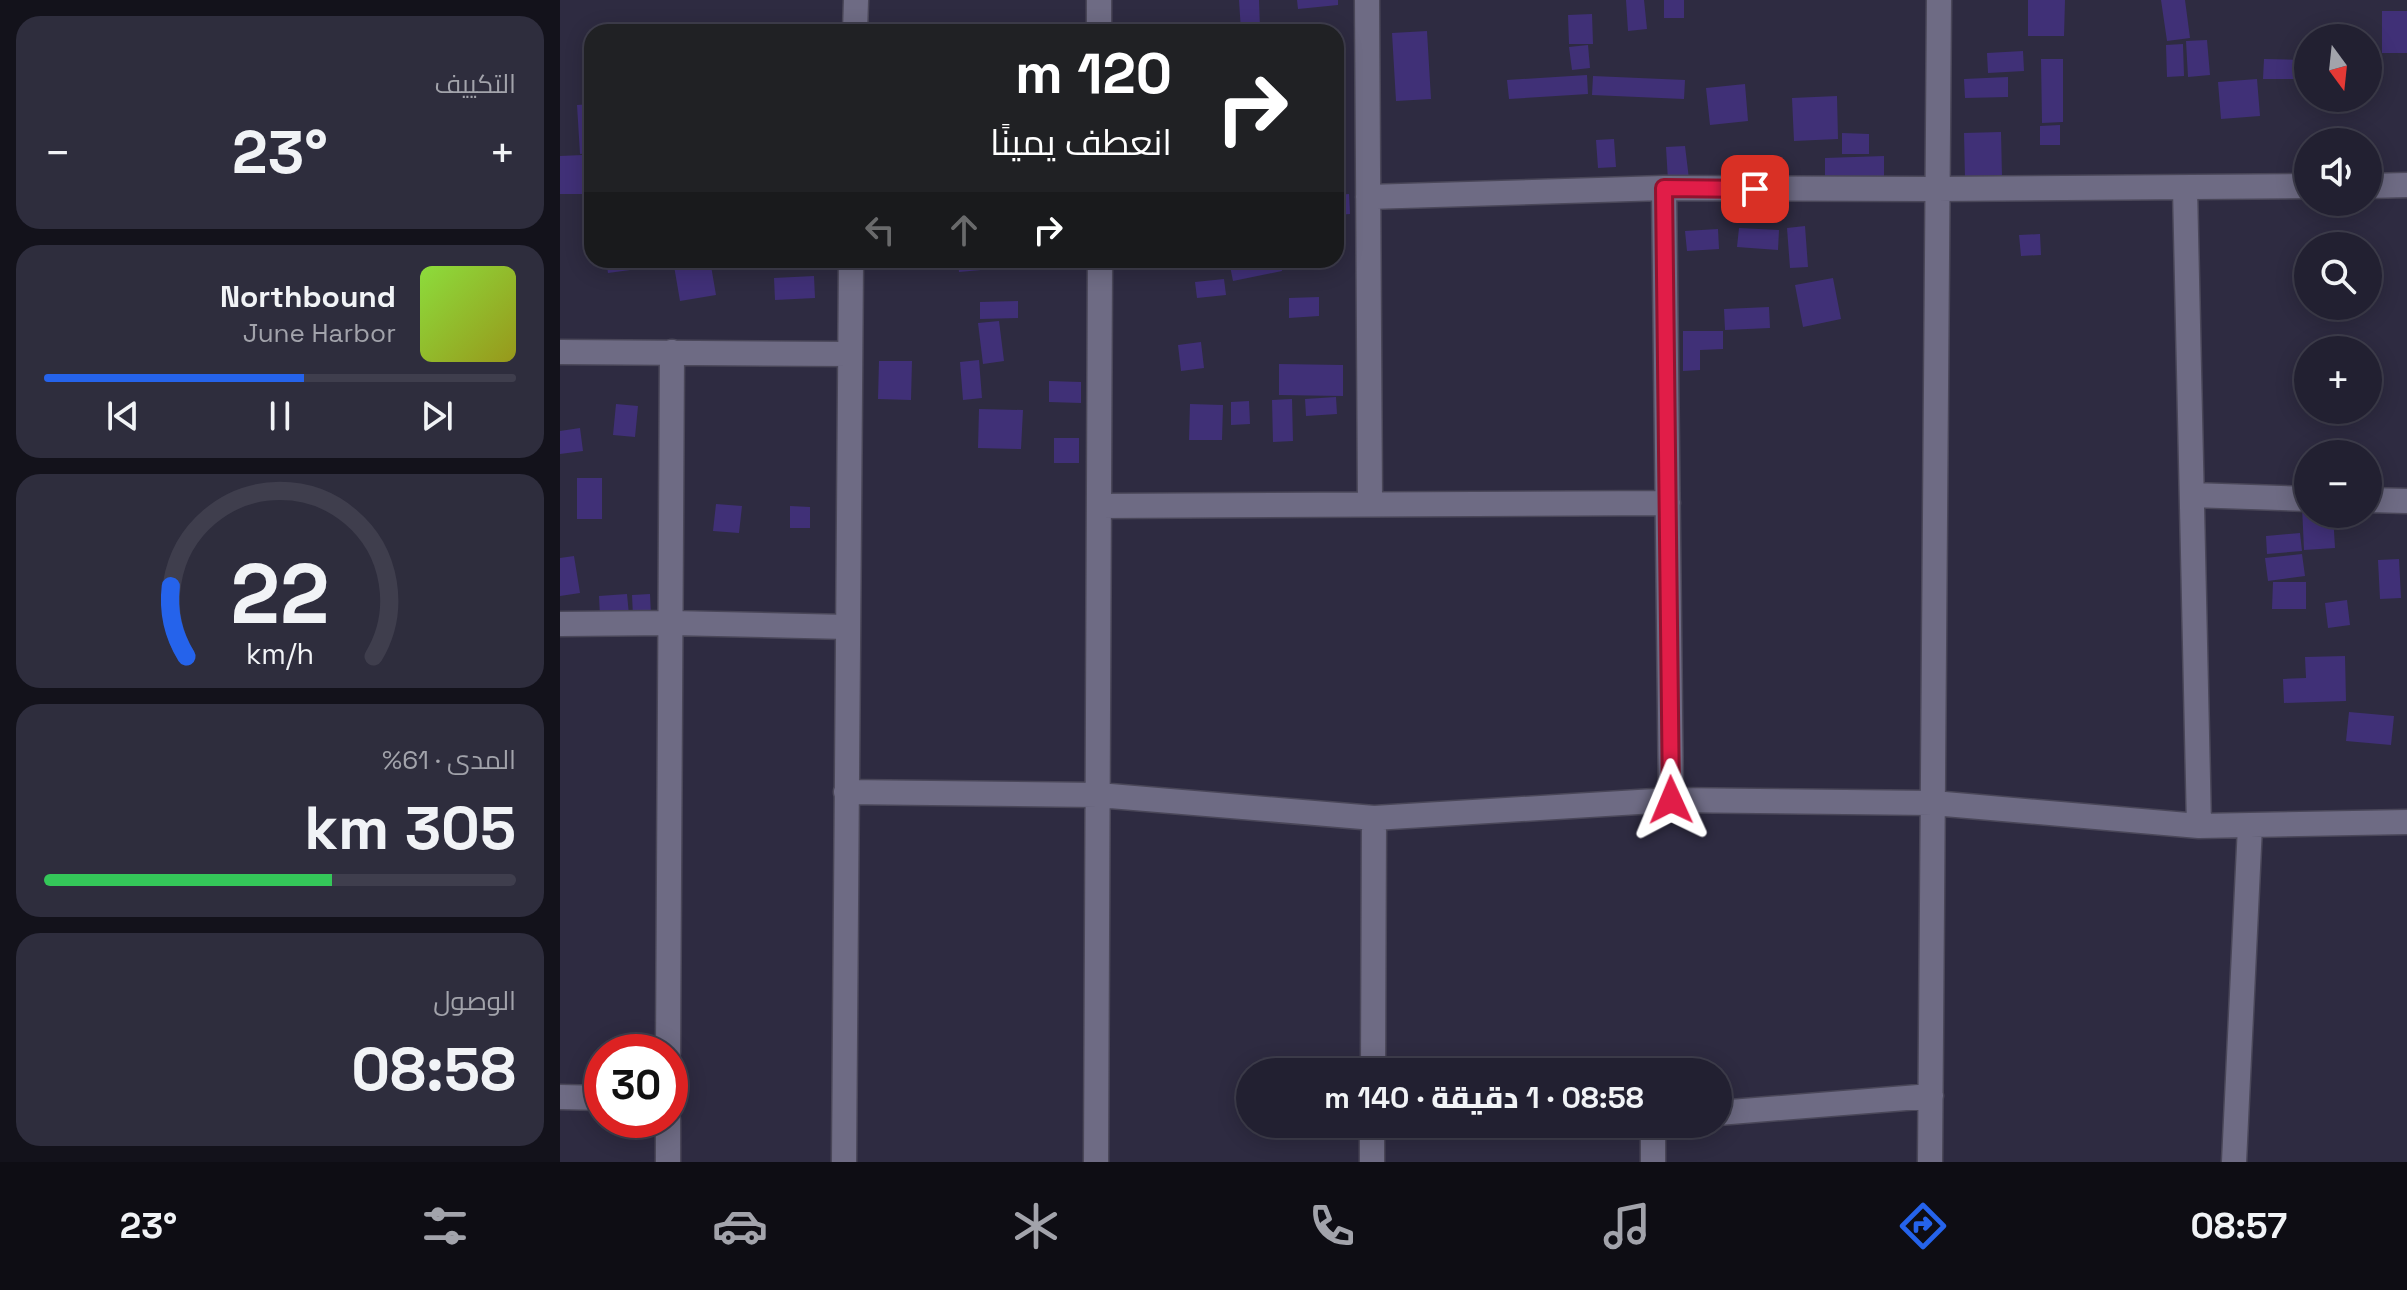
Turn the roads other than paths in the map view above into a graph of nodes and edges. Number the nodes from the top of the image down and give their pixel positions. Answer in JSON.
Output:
{"nodes":[{"id":1,"x":856,"y":0,"type":"edge"},
{"id":2,"x":1099,"y":0,"type":"edge"},
{"id":3,"x":1367,"y":0,"type":"edge"},
{"id":4,"x":1939,"y":0,"type":"edge"},
{"id":5,"x":855,"y":24,"type":"edge"},
{"id":6,"x":1099,"y":24,"type":"edge"},
{"id":7,"x":2407,"y":185,"type":"edge"},
{"id":8,"x":2294,"y":186,"type":"edge"},
{"id":9,"x":2382,"y":186,"type":"edge"},
{"id":10,"x":1664,"y":188,"type":"junction"},
{"id":11,"x":2185,"y":188,"type":"junction"},
{"id":12,"x":1936,"y":189,"type":"junction"},
{"id":13,"x":1368,"y":197,"type":"junction"},
{"id":14,"x":851,"y":268,"type":"edge"},
{"id":15,"x":1100,"y":268,"type":"edge"},
{"id":16,"x":560,"y":352,"type":"edge"},
{"id":17,"x":672,"y":352,"type":"junction"},
{"id":18,"x":849,"y":354,"type":"junction"},
{"id":19,"x":2192,"y":495,"type":"junction"},
{"id":20,"x":2294,"y":499,"type":"edge"},
{"id":21,"x":2382,"y":500,"type":"edge"},
{"id":22,"x":2407,"y":501,"type":"edge"},
{"id":23,"x":1668,"y":503,"type":"junction"},
{"id":24,"x":1370,"y":504,"type":"junction"},
{"id":25,"x":1100,"y":506,"type":"junction"},
{"id":26,"x":671,"y":623,"type":"junction"},
{"id":27,"x":560,"y":624,"type":"edge"},
{"id":28,"x":847,"y":627,"type":"junction"},
{"id":29,"x":846,"y":792,"type":"junction"},
{"id":30,"x":1098,"y":795,"type":"junction"},
{"id":31,"x":1671,"y":800,"type":"junction"},
{"id":32,"x":1933,"y":803,"type":"junction"},
{"id":33,"x":1374,"y":818,"type":"junction"},
{"id":34,"x":2407,"y":822,"type":"edge"},
{"id":35,"x":2199,"y":826,"type":"junction"},
{"id":36,"x":2250,"y":826,"type":"junction"},
{"id":37,"x":668,"y":1034,"type":"edge"},
{"id":38,"x":1373,"y":1058,"type":"edge"},
{"id":39,"x":1931,"y":1096,"type":"junction"},
{"id":40,"x":560,"y":1097,"type":"edge"},
{"id":41,"x":584,"y":1098,"type":"edge"},
{"id":42,"x":1732,"y":1112,"type":"edge"},
{"id":43,"x":668,"y":1138,"type":"edge"},
{"id":44,"x":1372,"y":1138,"type":"edge"},
{"id":45,"x":1653,"y":1138,"type":"edge"},
{"id":46,"x":668,"y":1162,"type":"edge"},
{"id":47,"x":844,"y":1162,"type":"edge"},
{"id":48,"x":1096,"y":1162,"type":"edge"},
{"id":49,"x":1372,"y":1162,"type":"edge"},
{"id":50,"x":1653,"y":1162,"type":"edge"},
{"id":51,"x":1930,"y":1162,"type":"edge"},
{"id":52,"x":2234,"y":1162,"type":"edge"}],
"edges":[{"from":1,"to":5,"type":"street"},
{"from":2,"to":6,"type":"street"},
{"from":3,"to":13,"type":"street"},
{"from":4,"to":12,"type":"street"},
{"from":7,"to":9,"type":"street"},
{"from":8,"to":11,"type":"street"},
{"from":10,"to":12,"type":"street"},
{"from":10,"to":13,"type":"street"},
{"from":10,"to":23,"type":"street"},
{"from":11,"to":12,"type":"street"},
{"from":11,"to":19,"type":"street"},
{"from":12,"to":32,"type":"street"},
{"from":13,"to":24,"type":"street"},
{"from":14,"to":18,"type":"street"},
{"from":15,"to":25,"type":"street"},
{"from":16,"to":17,"type":"street"},
{"from":17,"to":18,"type":"street"},
{"from":17,"to":26,"type":"street"},
{"from":18,"to":28,"type":"street"},
{"from":19,"to":20,"type":"street"},
{"from":19,"to":35,"type":"street"},
{"from":21,"to":22,"type":"street"},
{"from":23,"to":24,"type":"street"},
{"from":23,"to":31,"type":"street"},
{"from":24,"to":25,"type":"street"},
{"from":25,"to":30,"type":"street"},
{"from":26,"to":27,"type":"street"},
{"from":26,"to":28,"type":"street"},
{"from":26,"to":37,"type":"street"},
{"from":28,"to":29,"type":"street"},
{"from":29,"to":30,"type":"street"},
{"from":29,"to":47,"type":"street"},
{"from":30,"to":33,"type":"street"},
{"from":30,"to":48,"type":"street"},
{"from":31,"to":32,"type":"street"},
{"from":31,"to":33,"type":"street"},
{"from":32,"to":35,"type":"street"},
{"from":32,"to":39,"type":"street"},
{"from":33,"to":38,"type":"street"},
{"from":34,"to":36,"type":"street"},
{"from":35,"to":36,"type":"street"},
{"from":36,"to":52,"type":"street"},
{"from":39,"to":42,"type":"street"},
{"from":39,"to":51,"type":"street"},
{"from":40,"to":41,"type":"street"},
{"from":43,"to":46,"type":"street"},
{"from":44,"to":49,"type":"street"},
{"from":45,"to":50,"type":"street"}]}
